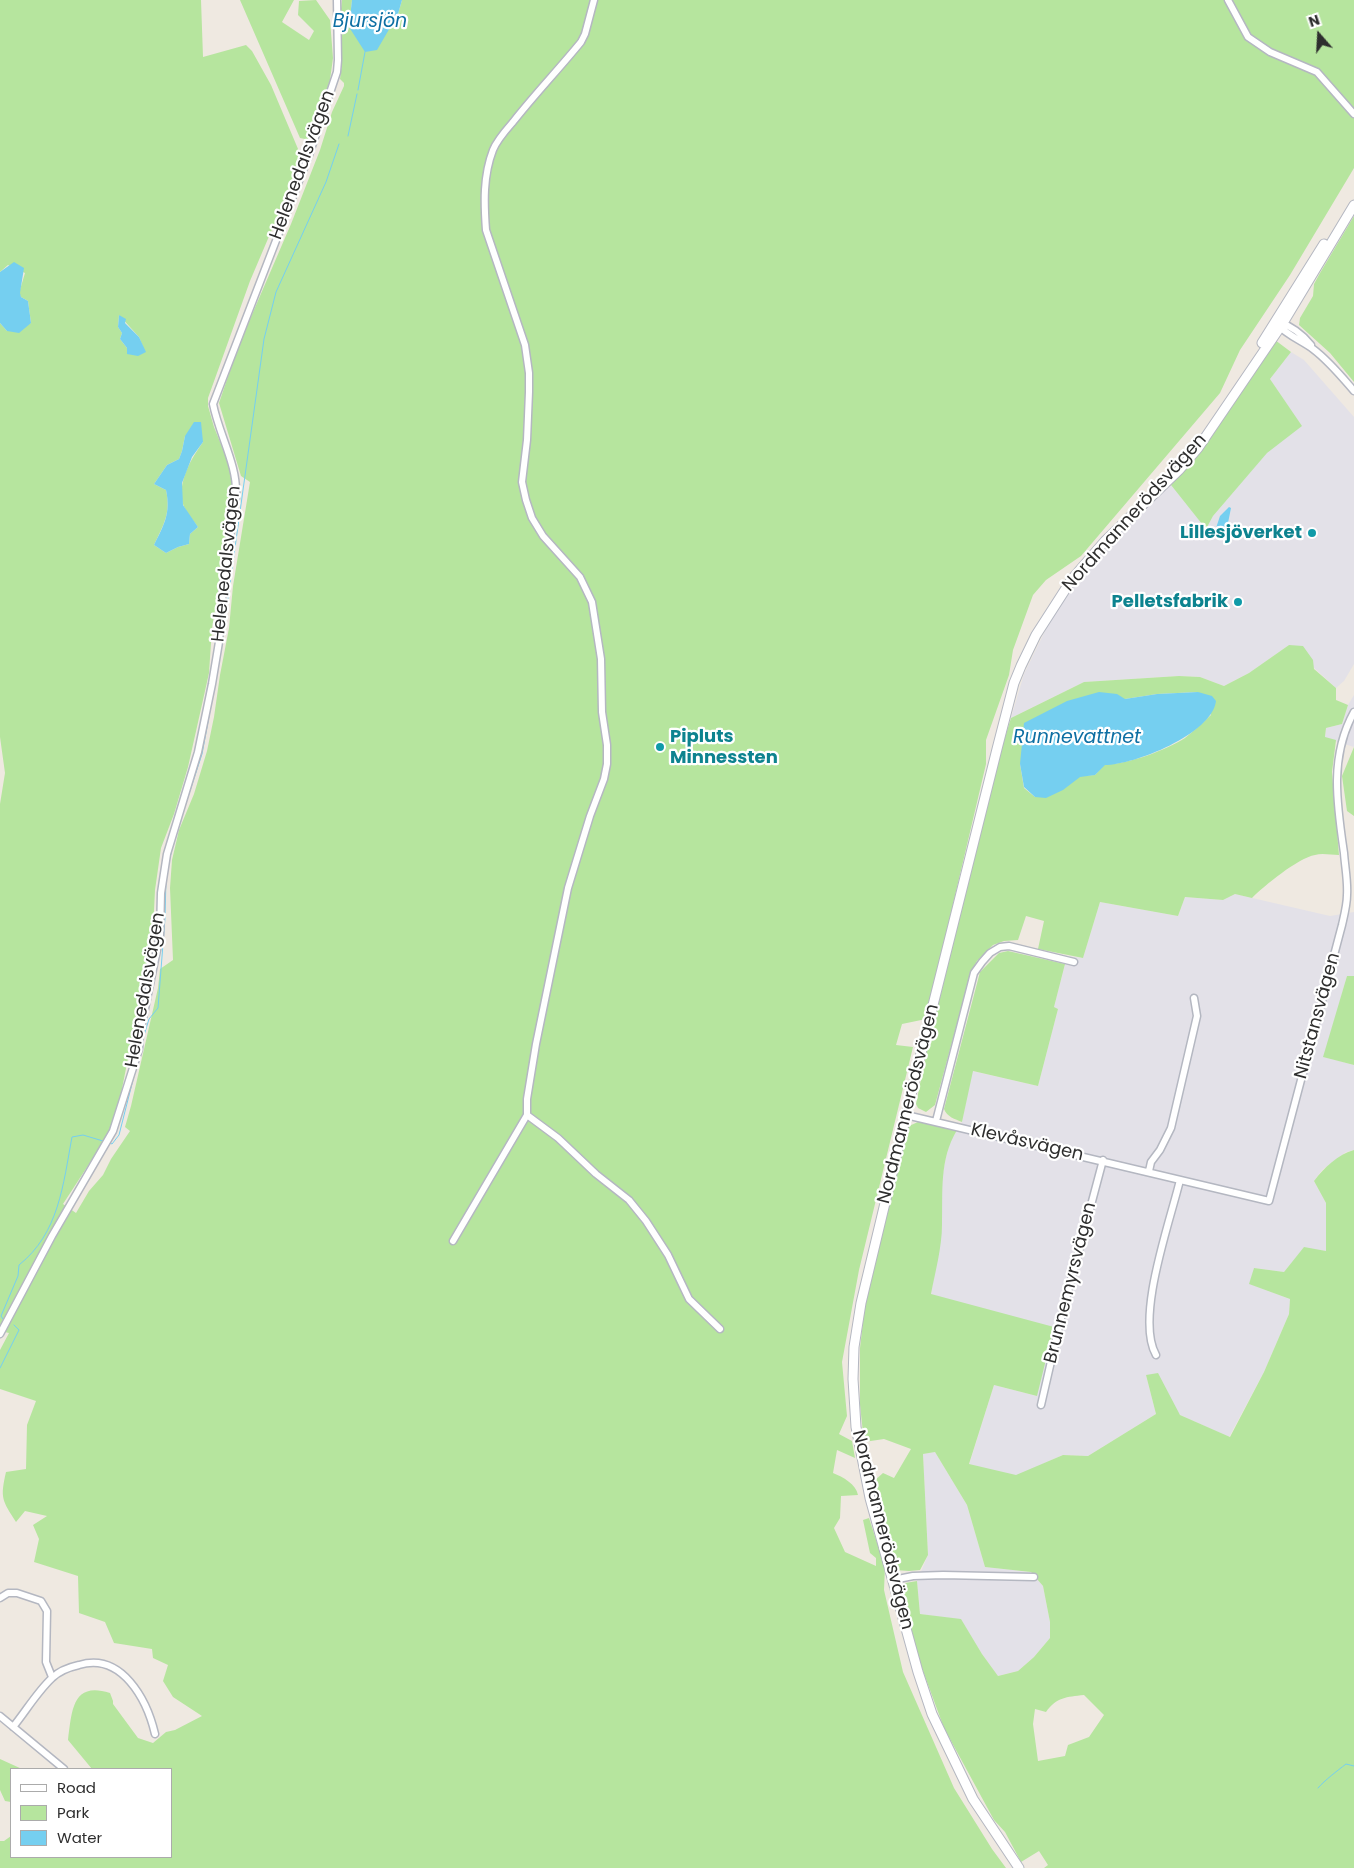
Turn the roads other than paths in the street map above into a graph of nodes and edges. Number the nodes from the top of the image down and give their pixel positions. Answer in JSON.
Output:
{"nodes":[{"id":1,"x":336,"y":0,"type":"edge"},
{"id":2,"x":594,"y":0,"type":"edge"},
{"id":3,"x":1228,"y":0,"type":"edge"},
{"id":4,"x":1354,"y":114,"type":"edge"},
{"id":5,"x":1354,"y":201,"type":"edge"},
{"id":6,"x":1354,"y":205,"type":"edge"},
{"id":7,"x":1280,"y":324,"type":"junction"},
{"id":8,"x":1354,"y":391,"type":"edge"},
{"id":9,"x":1354,"y":712,"type":"edge"},
{"id":10,"x":1074,"y":962,"type":"dead end"},
{"id":11,"x":1194,"y":998,"type":"dead end"},
{"id":12,"x":906,"y":1114,"type":"junction"},
{"id":13,"x":527,"y":1115,"type":"junction"},
{"id":14,"x":936,"y":1121,"type":"junction"},
{"id":15,"x":1103,"y":1160,"type":"junction"},
{"id":16,"x":1149,"y":1171,"type":"junction"},
{"id":17,"x":1180,"y":1180,"type":"junction"},
{"id":18,"x":1269,"y":1201,"type":"joint"},
{"id":19,"x":453,"y":1241,"type":"dead end"},
{"id":20,"x":720,"y":1329,"type":"dead end"},
{"id":21,"x":0,"y":1334,"type":"edge"},
{"id":22,"x":1156,"y":1355,"type":"dead end"},
{"id":23,"x":1041,"y":1405,"type":"dead end"},
{"id":24,"x":1034,"y":1578,"type":"dead end"},
{"id":25,"x":893,"y":1580,"type":"junction"},
{"id":26,"x":0,"y":1598,"type":"edge"},
{"id":27,"x":52,"y":1677,"type":"junction"},
{"id":28,"x":0,"y":1716,"type":"edge"},
{"id":29,"x":13,"y":1727,"type":"junction"},
{"id":30,"x":155,"y":1734,"type":"dead end"},
{"id":31,"x":63,"y":1768,"type":"edge"},
{"id":32,"x":1019,"y":1868,"type":"edge"}],
"edges":[{"from":1,"to":21,"type":"street","name":"Helenedalsvägen"},
{"from":2,"to":13,"type":"street"},
{"from":3,"to":4,"type":"street"},
{"from":5,"to":7,"type":"main road","name":"Nordmannerödsvägen"},
{"from":6,"to":7,"type":"main road","name":"Nordmannerödsvägen"},
{"from":7,"to":8,"type":"street"},
{"from":7,"to":12,"type":"main road","name":"Nordmannerödsvägen"},
{"from":9,"to":18,"type":"street","name":"Nitstansvägen"},
{"from":10,"to":14,"type":"street"},
{"from":11,"to":16,"type":"street"},
{"from":12,"to":14,"type":"street","name":"Klevåsvägen"},
{"from":12,"to":25,"type":"main road","name":"Nordmannerödsvägen"},
{"from":13,"to":19,"type":"street"},
{"from":13,"to":20,"type":"street"},
{"from":14,"to":15,"type":"street","name":"Klevåsvägen"},
{"from":15,"to":16,"type":"street","name":"Klevåsvägen"},
{"from":15,"to":23,"type":"street","name":"Brunnemyrsvägen"},
{"from":16,"to":17,"type":"street","name":"Klevåsvägen"},
{"from":17,"to":18,"type":"street","name":"Klevåsvägen"},
{"from":17,"to":22,"type":"street"},
{"from":24,"to":25,"type":"street"},
{"from":25,"to":32,"type":"main road","name":"Nordmannerödsvägen"},
{"from":26,"to":27,"type":"street"},
{"from":27,"to":29,"type":"street"},
{"from":27,"to":30,"type":"street"},
{"from":28,"to":29,"type":"street"},
{"from":29,"to":31,"type":"street"}]}
